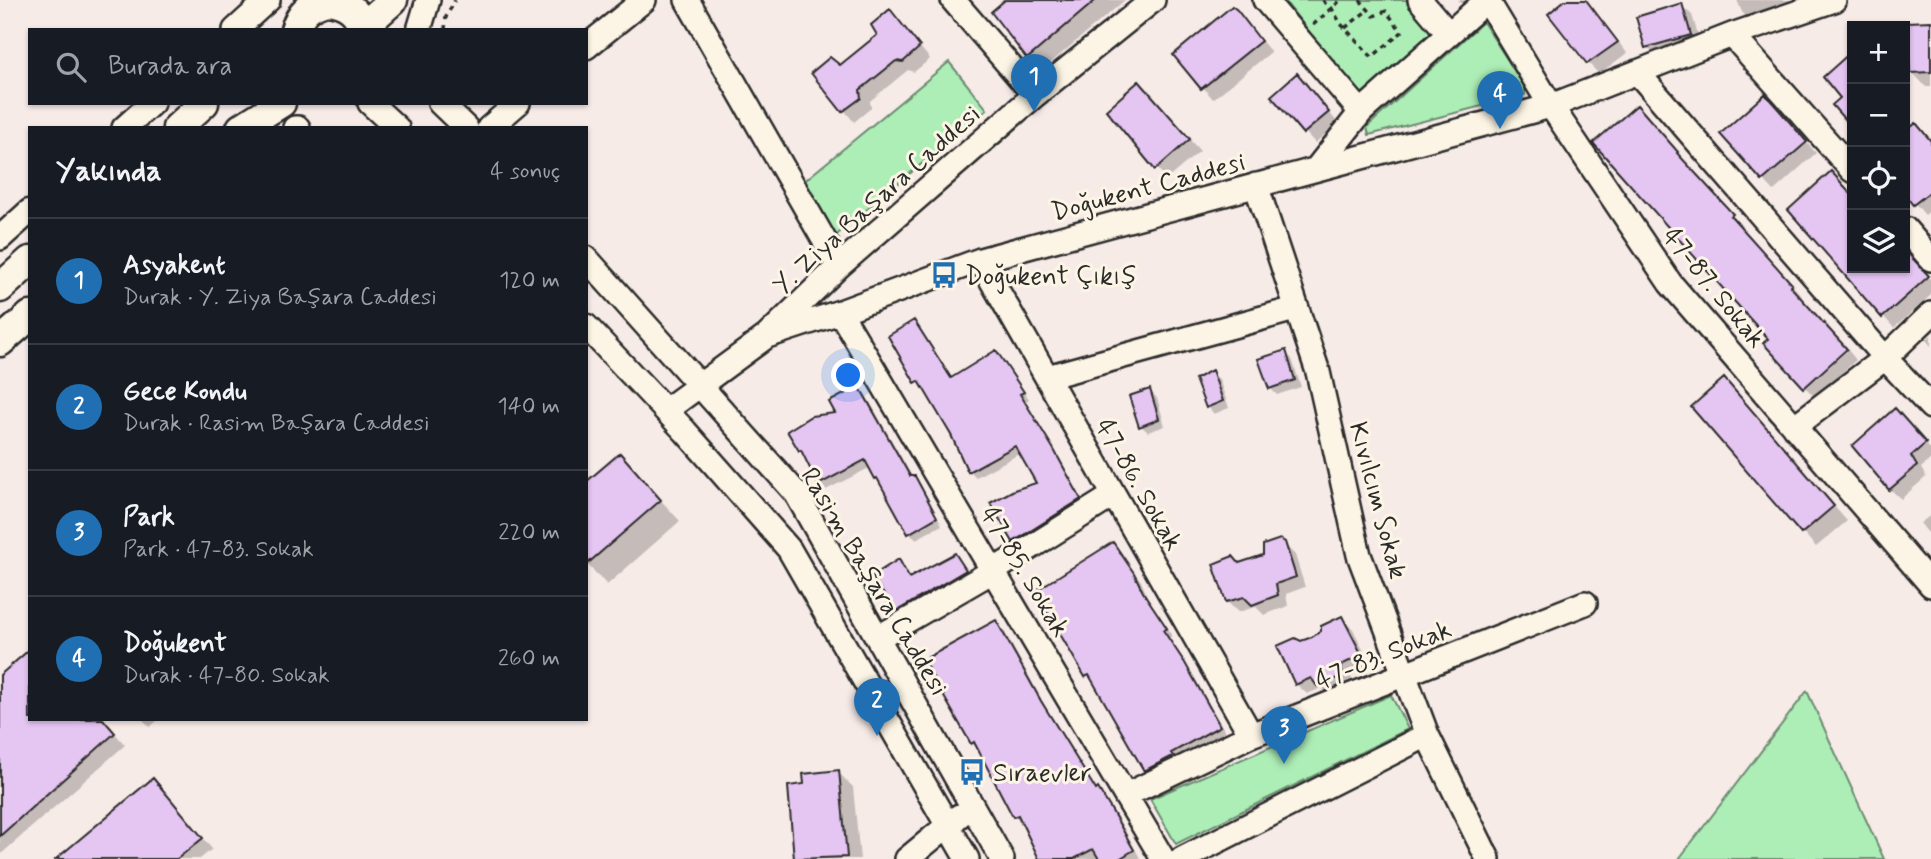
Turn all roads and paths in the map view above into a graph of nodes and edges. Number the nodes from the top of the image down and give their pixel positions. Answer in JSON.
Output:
{"nodes":[{"id":1,"x":268,"y":0,"type":"edge"},
{"id":2,"x":327,"y":0,"type":"edge"},
{"id":3,"x":393,"y":0,"type":"edge"},
{"id":4,"x":428,"y":0,"type":"edge"},
{"id":5,"x":455,"y":0,"type":"edge"},
{"id":6,"x":644,"y":0,"type":"edge"},
{"id":7,"x":687,"y":0,"type":"edge"},
{"id":8,"x":953,"y":0,"type":"edge"},
{"id":9,"x":1153,"y":0,"type":"edge"},
{"id":10,"x":1265,"y":0,"type":"edge"},
{"id":11,"x":1323,"y":0,"type":"edge"},
{"id":12,"x":1341,"y":0,"type":"edge"},
{"id":13,"x":1360,"y":0,"type":"edge"},
{"id":14,"x":1420,"y":0,"type":"edge"},
{"id":15,"x":1487,"y":0,"type":"edge"},
{"id":16,"x":1834,"y":0,"type":"edge"},
{"id":17,"x":1331,"y":7,"type":"junction"},
{"id":18,"x":1368,"y":10,"type":"junction"},
{"id":19,"x":293,"y":21,"type":"edge"},
{"id":20,"x":237,"y":28,"type":"edge"},
{"id":21,"x":363,"y":28,"type":"edge"},
{"id":22,"x":364,"y":28,"type":"edge"},
{"id":23,"x":420,"y":28,"type":"edge"},
{"id":24,"x":445,"y":28,"type":"edge"},
{"id":25,"x":1345,"y":28,"type":"junction"},
{"id":26,"x":1448,"y":33,"type":"junction"},
{"id":27,"x":1732,"y":35,"type":"junction"},
{"id":28,"x":588,"y":45,"type":"edge"},
{"id":29,"x":1637,"y":72,"type":"junction"},
{"id":30,"x":1035,"y":95,"type":"junction"},
{"id":31,"x":150,"y":105,"type":"edge"},
{"id":32,"x":202,"y":105,"type":"edge"},
{"id":33,"x":278,"y":105,"type":"edge"},
{"id":34,"x":372,"y":105,"type":"edge"},
{"id":35,"x":442,"y":105,"type":"edge"},
{"id":36,"x":449,"y":105,"type":"edge"},
{"id":37,"x":516,"y":105,"type":"edge"},
{"id":38,"x":1551,"y":106,"type":"junction"},
{"id":39,"x":1361,"y":112,"type":"junction"},
{"id":40,"x":126,"y":126,"type":"edge"},
{"id":41,"x":179,"y":126,"type":"edge"},
{"id":42,"x":245,"y":126,"type":"edge"},
{"id":43,"x":395,"y":126,"type":"edge"},
{"id":44,"x":464,"y":126,"type":"edge"},
{"id":45,"x":464,"y":126,"type":"edge"},
{"id":46,"x":491,"y":126,"type":"edge"},
{"id":47,"x":1847,"y":164,"type":"edge"},
{"id":48,"x":1317,"y":168,"type":"junction"},
{"id":49,"x":1256,"y":185,"type":"junction"},
{"id":50,"x":28,"y":213,"type":"edge"},
{"id":51,"x":1910,"y":235,"type":"edge"},
{"id":52,"x":0,"y":238,"type":"edge"},
{"id":53,"x":1931,"y":259,"type":"edge"},
{"id":54,"x":588,"y":260,"type":"edge"},
{"id":55,"x":980,"y":260,"type":"junction"},
{"id":56,"x":28,"y":263,"type":"edge"},
{"id":57,"x":839,"y":266,"type":"junction"},
{"id":58,"x":0,"y":288,"type":"edge"},
{"id":59,"x":1295,"y":309,"type":"junction"},
{"id":60,"x":840,"y":312,"type":"junction"},
{"id":61,"x":1931,"y":314,"type":"edge"},
{"id":62,"x":28,"y":318,"type":"edge"},
{"id":63,"x":588,"y":329,"type":"edge"},
{"id":64,"x":767,"y":336,"type":"junction"},
{"id":65,"x":0,"y":342,"type":"edge"},
{"id":66,"x":1885,"y":358,"type":"junction"},
{"id":67,"x":1046,"y":377,"type":"junction"},
{"id":68,"x":700,"y":386,"type":"junction"},
{"id":69,"x":1931,"y":407,"type":"edge"},
{"id":70,"x":666,"y":410,"type":"junction"},
{"id":71,"x":1794,"y":426,"type":"junction"},
{"id":72,"x":1114,"y":495,"type":"junction"},
{"id":73,"x":993,"y":571,"type":"junction"},
{"id":74,"x":1931,"y":584,"type":"edge"},
{"id":75,"x":1585,"y":603,"type":"dead end"},
{"id":76,"x":879,"y":637,"type":"junction"},
{"id":77,"x":1405,"y":676,"type":"junction"},
{"id":78,"x":1251,"y":735,"type":"junction"},
{"id":79,"x":1427,"y":735,"type":"junction"},
{"id":80,"x":1126,"y":795,"type":"junction"},
{"id":81,"x":972,"y":807,"type":"junction"},
{"id":82,"x":947,"y":824,"type":"junction"},
{"id":83,"x":907,"y":859,"type":"edge"},
{"id":84,"x":967,"y":859,"type":"edge"},
{"id":85,"x":1002,"y":859,"type":"edge"},
{"id":86,"x":1163,"y":859,"type":"edge"},
{"id":87,"x":1182,"y":859,"type":"edge"},
{"id":88,"x":1488,"y":859,"type":"edge"}],
"edges":[{"from":1,"to":20,"type":"street"},
{"from":2,"to":19,"type":"main road"},
{"from":2,"to":21,"type":"main road"},
{"from":3,"to":22,"type":"main road"},
{"from":4,"to":23,"type":"street"},
{"from":5,"to":24,"type":"path"},
{"from":6,"to":28,"type":"street"},
{"from":7,"to":57,"type":"street"},
{"from":8,"to":30,"type":"street"},
{"from":9,"to":30,"type":"street","name":"Y. Ziya Başara Caddesi"},
{"from":10,"to":39,"type":"street"},
{"from":11,"to":17,"type":"path"},
{"from":12,"to":17,"type":"path"},
{"from":13,"to":18,"type":"path"},
{"from":14,"to":26,"type":"street"},
{"from":15,"to":26,"type":"street"},
{"from":15,"to":38,"type":"street","name":"47-87. Sokak"},
{"from":16,"to":27,"type":"street","name":"Doğukent Caddesi"},
{"from":17,"to":25,"type":"path"},
{"from":18,"to":25,"type":"path"},
{"from":18,"to":25,"type":"path"},
{"from":26,"to":39,"type":"street"},
{"from":27,"to":29,"type":"street","name":"Doğukent Caddesi"},
{"from":27,"to":47,"type":"street"},
{"from":29,"to":38,"type":"street","name":"Doğukent Caddesi"},
{"from":29,"to":66,"type":"street"},
{"from":30,"to":57,"type":"street","name":"Y. Ziya Başara Caddesi"},
{"from":31,"to":40,"type":"street"},
{"from":32,"to":41,"type":"main road"},
{"from":33,"to":42,"type":"main road"},
{"from":34,"to":43,"type":"street"},
{"from":35,"to":44,"type":"street"},
{"from":36,"to":45,"type":"street"},
{"from":37,"to":46,"type":"street"},
{"from":38,"to":48,"type":"street","name":"Doğukent Caddesi"},
{"from":38,"to":71,"type":"street","name":"47-87. Sokak"},
{"from":39,"to":48,"type":"street"},
{"from":48,"to":49,"type":"street","name":"Doğukent Caddesi"},
{"from":49,"to":55,"type":"street","name":"Doğukent Caddesi"},
{"from":49,"to":59,"type":"street","name":"Kıvılcım Sokak"},
{"from":50,"to":52,"type":"street"},
{"from":51,"to":53,"type":"street"},
{"from":54,"to":68,"type":"street","name":"Rasim Başara Caddesi"},
{"from":55,"to":60,"type":"street","name":"Doğukent Caddesi"},
{"from":55,"to":67,"type":"street","name":"47-86. Sokak"},
{"from":56,"to":58,"type":"main road"},
{"from":57,"to":64,"type":"street","name":"Y. Ziya Başara Caddesi"},
{"from":59,"to":67,"type":"street"},
{"from":59,"to":77,"type":"street","name":"Kıvılcım Sokak"},
{"from":60,"to":64,"type":"street","name":"Doğukent Caddesi"},
{"from":60,"to":73,"type":"street","name":"47-85. Sokak"},
{"from":61,"to":66,"type":"street"},
{"from":62,"to":65,"type":"main road"},
{"from":63,"to":70,"type":"street"},
{"from":64,"to":68,"type":"street","name":"Y. Ziya Başara Caddesi"},
{"from":66,"to":69,"type":"street"},
{"from":66,"to":71,"type":"street"},
{"from":67,"to":72,"type":"street","name":"47-86. Sokak"},
{"from":68,"to":70,"type":"street","name":"Y. Ziya Başara Caddesi"},
{"from":68,"to":76,"type":"street","name":"Rasim Başara Caddesi"},
{"from":70,"to":82,"type":"street"},
{"from":71,"to":74,"type":"street","name":"47-87. Sokak"},
{"from":72,"to":73,"type":"street"},
{"from":72,"to":78,"type":"street","name":"47-86. Sokak"},
{"from":73,"to":76,"type":"street"},
{"from":73,"to":80,"type":"street","name":"47-85. Sokak"},
{"from":75,"to":77,"type":"street","name":"47-83. Sokak"},
{"from":76,"to":81,"type":"street","name":"Rasim Başara Caddesi"},
{"from":77,"to":78,"type":"street","name":"47-83. Sokak"},
{"from":77,"to":79,"type":"street","name":"Kıvılcım Sokak"},
{"from":78,"to":80,"type":"street","name":"47-83. Sokak"},
{"from":79,"to":87,"type":"street"},
{"from":79,"to":88,"type":"street","name":"Kıvılcım Sokak"},
{"from":80,"to":86,"type":"street","name":"47-85. Sokak"},
{"from":81,"to":82,"type":"street"},
{"from":81,"to":85,"type":"street","name":"Rasim Başara Caddesi"},
{"from":82,"to":83,"type":"street"},
{"from":82,"to":84,"type":"street"}]}
